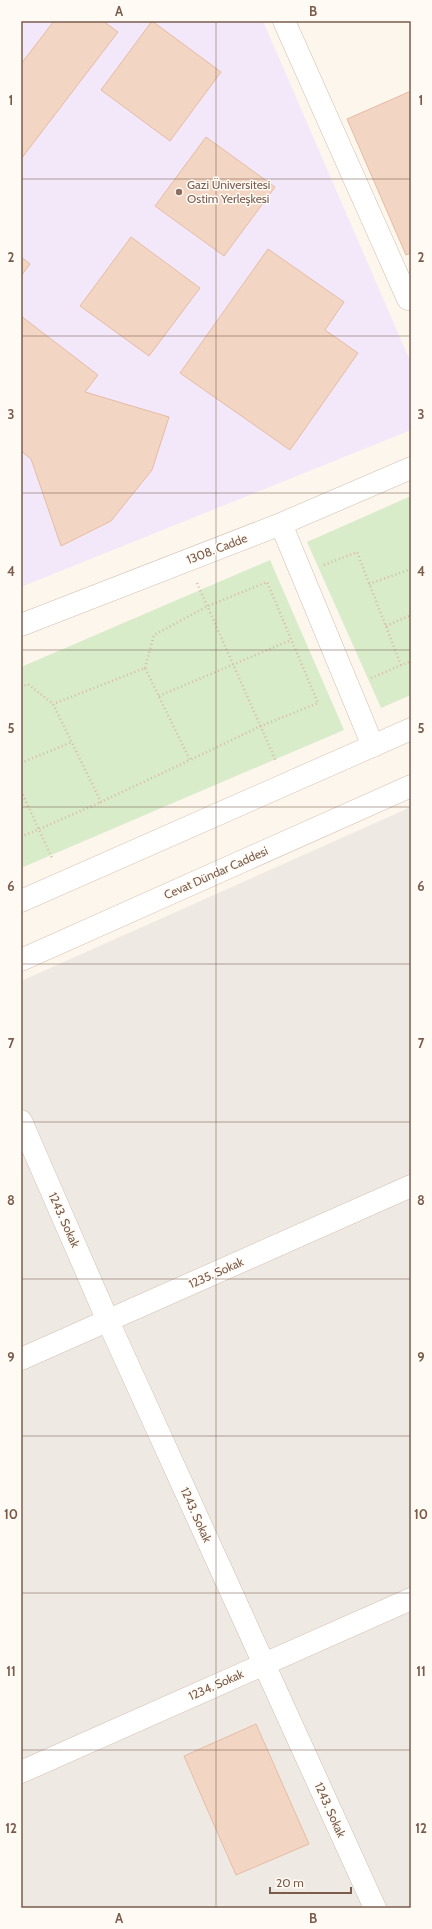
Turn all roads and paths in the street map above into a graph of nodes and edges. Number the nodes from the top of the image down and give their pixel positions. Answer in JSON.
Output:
{"nodes":[{"id":1,"x":284,"y":21,"type":"edge"},
{"id":2,"x":411,"y":298,"type":"edge"},
{"id":3,"x":411,"y":468,"type":"edge"},
{"id":4,"x":281,"y":524,"type":"junction"},
{"id":5,"x":188,"y":561,"type":"junction"},
{"id":6,"x":411,"y":569,"type":"edge"},
{"id":7,"x":301,"y":573,"type":"junction"},
{"id":8,"x":370,"y":584,"type":"junction"},
{"id":9,"x":208,"y":606,"type":"junction"},
{"id":10,"x":411,"y":615,"type":"edge"},
{"id":11,"x":21,"y":625,"type":"edge"},
{"id":12,"x":386,"y":626,"type":"junction"},
{"id":13,"x":291,"y":640,"type":"junction"},
{"id":14,"x":411,"y":661,"type":"edge"},
{"id":15,"x":234,"y":665,"type":"junction"},
{"id":16,"x":401,"y":665,"type":"junction"},
{"id":17,"x":146,"y":668,"type":"junction"},
{"id":18,"x":21,"y":687,"type":"edge"},
{"id":19,"x":349,"y":688,"type":"junction"},
{"id":20,"x":159,"y":696,"type":"junction"},
{"id":21,"x":53,"y":704,"type":"junction"},
{"id":22,"x":261,"y":726,"type":"junction"},
{"id":23,"x":411,"y":729,"type":"edge"},
{"id":24,"x":72,"y":742,"type":"junction"},
{"id":25,"x":373,"y":746,"type":"junction"},
{"id":26,"x":190,"y":760,"type":"junction"},
{"id":27,"x":21,"y":763,"type":"edge"},
{"id":28,"x":286,"y":784,"type":"junction"},
{"id":29,"x":411,"y":786,"type":"edge"},
{"id":30,"x":21,"y":791,"type":"edge"},
{"id":31,"x":101,"y":802,"type":"junction"},
{"id":32,"x":39,"y":830,"type":"junction"},
{"id":33,"x":21,"y":837,"type":"edge"},
{"id":34,"x":63,"y":882,"type":"junction"},
{"id":35,"x":21,"y":901,"type":"edge"},
{"id":36,"x":21,"y":960,"type":"edge"},
{"id":37,"x":21,"y":1121,"type":"edge"},
{"id":38,"x":411,"y":1186,"type":"edge"},
{"id":39,"x":108,"y":1321,"type":"junction"},
{"id":40,"x":21,"y":1359,"type":"edge"},
{"id":41,"x":411,"y":1599,"type":"edge"},
{"id":42,"x":264,"y":1664,"type":"junction"},
{"id":43,"x":21,"y":1772,"type":"edge"},
{"id":44,"x":375,"y":1908,"type":"edge"}],
"edges":[{"from":1,"to":2,"type":"street"},
{"from":3,"to":4,"type":"street","name":"1308. Cadde"},
{"from":4,"to":5,"type":"street","name":"1308. Cadde"},
{"from":4,"to":7,"type":"street"},
{"from":5,"to":9,"type":"path"},
{"from":5,"to":11,"type":"street","name":"1308. Cadde"},
{"from":6,"to":8,"type":"path"},
{"from":7,"to":8,"type":"path"},
{"from":7,"to":19,"type":"street"},
{"from":8,"to":12,"type":"path"},
{"from":9,"to":13,"type":"path"},
{"from":9,"to":15,"type":"path"},
{"from":9,"to":17,"type":"path"},
{"from":10,"to":12,"type":"path"},
{"from":12,"to":16,"type":"path"},
{"from":13,"to":15,"type":"path"},
{"from":13,"to":22,"type":"path"},
{"from":14,"to":16,"type":"path"},
{"from":15,"to":20,"type":"path"},
{"from":15,"to":22,"type":"path"},
{"from":16,"to":19,"type":"path"},
{"from":17,"to":20,"type":"path"},
{"from":17,"to":21,"type":"path"},
{"from":18,"to":21,"type":"path"},
{"from":19,"to":25,"type":"street"},
{"from":20,"to":26,"type":"path"},
{"from":21,"to":24,"type":"path"},
{"from":22,"to":26,"type":"path"},
{"from":22,"to":28,"type":"path"},
{"from":23,"to":25,"type":"street"},
{"from":24,"to":27,"type":"path"},
{"from":24,"to":31,"type":"path"},
{"from":25,"to":28,"type":"street"},
{"from":26,"to":31,"type":"path"},
{"from":28,"to":34,"type":"street"},
{"from":29,"to":36,"type":"street","name":"Cevat Dündar Caddesi"},
{"from":30,"to":32,"type":"path"},
{"from":31,"to":32,"type":"path"},
{"from":32,"to":33,"type":"path"},
{"from":32,"to":34,"type":"path"},
{"from":34,"to":35,"type":"street"},
{"from":37,"to":39,"type":"street","name":"1243. Sokak"},
{"from":38,"to":39,"type":"street","name":"1235. Sokak"},
{"from":39,"to":40,"type":"street","name":"1235. Sokak"},
{"from":39,"to":42,"type":"street","name":"1243. Sokak"},
{"from":41,"to":42,"type":"street","name":"1234. Sokak"},
{"from":42,"to":43,"type":"street","name":"1234. Sokak"},
{"from":42,"to":44,"type":"street","name":"1243. Sokak"}]}
